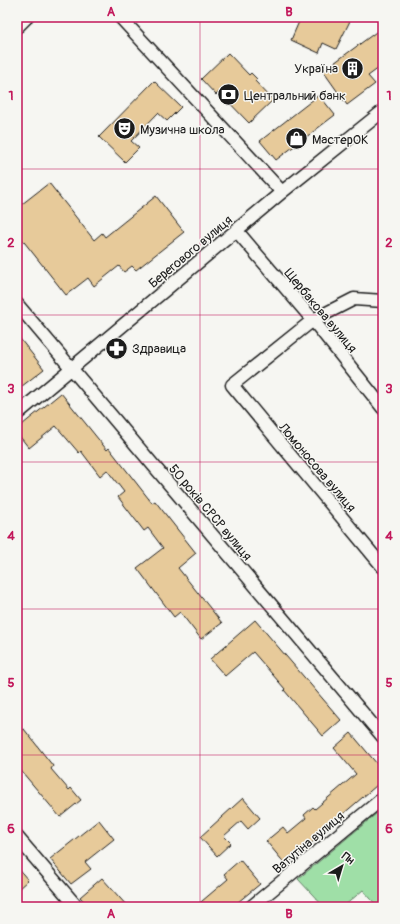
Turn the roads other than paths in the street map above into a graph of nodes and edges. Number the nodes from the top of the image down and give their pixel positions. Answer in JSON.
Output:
{"nodes":[{"id":1,"x":25,"y":17,"type":"edge"},
{"id":2,"x":120,"y":17,"type":"edge"},
{"id":3,"x":17,"y":25,"type":"edge"},
{"id":4,"x":383,"y":111,"type":"edge"},
{"id":5,"x":282,"y":192,"type":"junction"},
{"id":6,"x":236,"y":230,"type":"junction"},
{"id":7,"x":383,"y":301,"type":"edge"},
{"id":8,"x":17,"y":304,"type":"edge"},
{"id":9,"x":313,"y":320,"type":"junction"},
{"id":10,"x":71,"y":369,"type":"junction"},
{"id":11,"x":383,"y":408,"type":"edge"},
{"id":12,"x":17,"y":414,"type":"edge"},
{"id":13,"x":383,"y":567,"type":"edge"},
{"id":14,"x":383,"y":737,"type":"edge"},
{"id":15,"x":383,"y":798,"type":"edge"},
{"id":16,"x":17,"y":836,"type":"edge"},
{"id":17,"x":77,"y":907,"type":"edge"},
{"id":18,"x":251,"y":907,"type":"edge"}],
"edges":[{"from":1,"to":3,"type":"main road"},
{"from":2,"to":5,"type":"street"},
{"from":4,"to":5,"type":"street","name":"Берегового вулиця"},
{"from":5,"to":6,"type":"street","name":"Берегового вулиця"},
{"from":6,"to":9,"type":"street","name":"Щербакова вулиця"},
{"from":6,"to":10,"type":"street","name":"Берегового вулиця"},
{"from":7,"to":9,"type":"street"},
{"from":8,"to":10,"type":"street","name":"50 років СРСР вулиця"},
{"from":9,"to":11,"type":"street","name":"Щербакова вулиця"},
{"from":9,"to":13,"type":"street","name":"Ломоносова вулиця"},
{"from":10,"to":12,"type":"street","name":"Берегового вулиця"},
{"from":10,"to":14,"type":"street","name":"50 років СРСР вулиця"},
{"from":15,"to":18,"type":"street","name":"Ватутіна вулиця"},
{"from":16,"to":17,"type":"street"}]}
